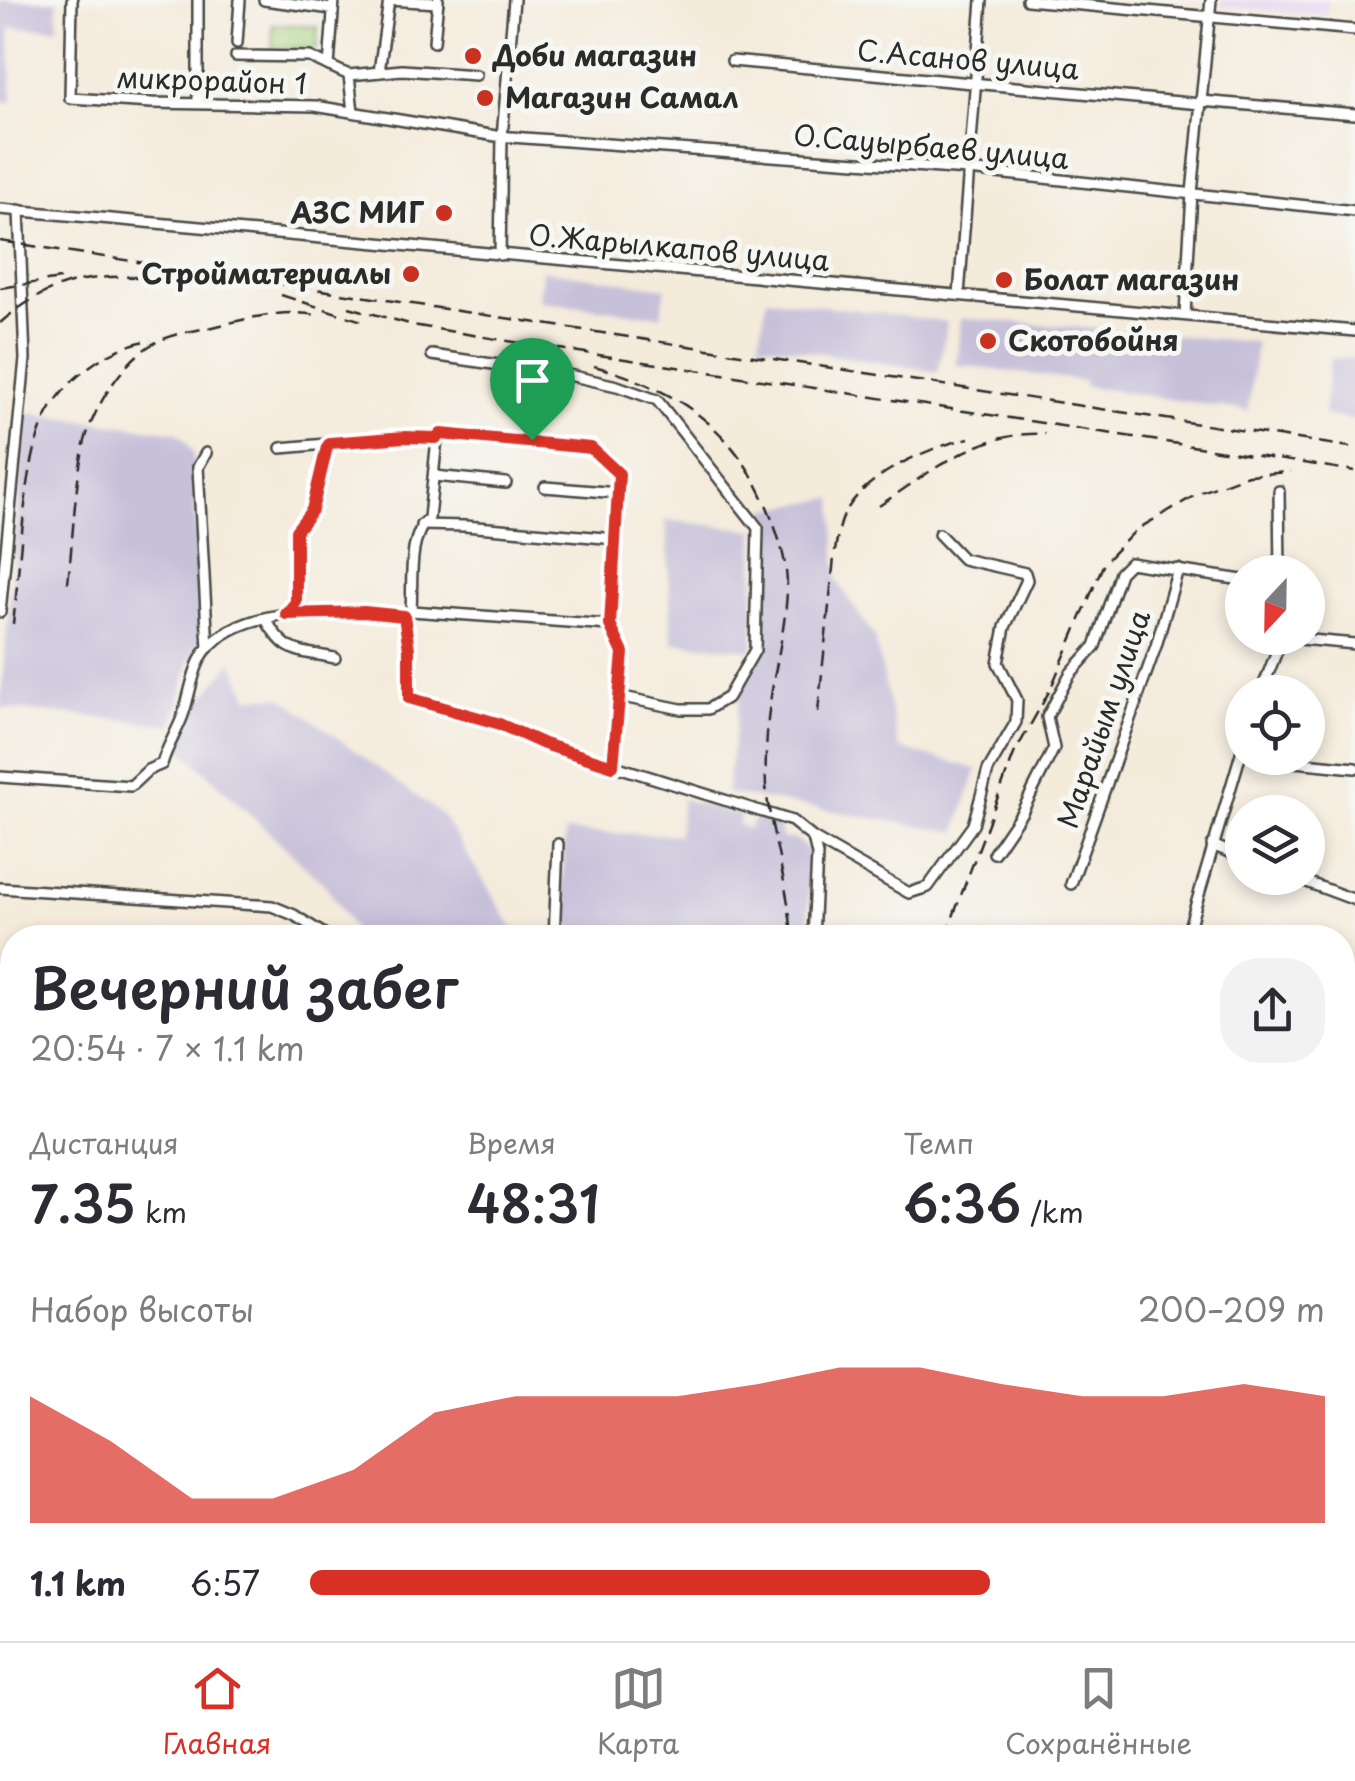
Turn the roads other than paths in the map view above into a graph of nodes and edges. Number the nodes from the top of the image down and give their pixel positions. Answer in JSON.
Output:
{"nodes":[{"id":1,"x":72,"y":0,"type":"edge"},
{"id":2,"x":198,"y":0,"type":"edge"},
{"id":3,"x":240,"y":0,"type":"edge"},
{"id":4,"x":264,"y":0,"type":"edge"},
{"id":5,"x":514,"y":0,"type":"edge"},
{"id":6,"x":982,"y":0,"type":"edge"},
{"id":7,"x":1027,"y":0,"type":"edge"},
{"id":8,"x":1143,"y":0,"type":"edge"},
{"id":9,"x":1211,"y":0,"type":"edge"},
{"id":10,"x":438,"y":2,"type":"edge"},
{"id":11,"x":1080,"y":3,"type":"edge"},
{"id":12,"x":333,"y":4,"type":"edge"},
{"id":13,"x":1142,"y":12,"type":"junction"},
{"id":14,"x":1210,"y":18,"type":"junction"},
{"id":15,"x":1355,"y":30,"type":"edge"},
{"id":16,"x":434,"y":42,"type":"dead end"},
{"id":17,"x":237,"y":43,"type":"dead end"},
{"id":18,"x":236,"y":56,"type":"dead end"},
{"id":19,"x":732,"y":61,"type":"dead end"},
{"id":20,"x":329,"y":66,"type":"junction"},
{"id":21,"x":379,"y":72,"type":"junction"},
{"id":22,"x":349,"y":75,"type":"junction"},
{"id":23,"x":476,"y":75,"type":"dead end"},
{"id":24,"x":975,"y":82,"type":"junction"},
{"id":25,"x":198,"y":102,"type":"junction"},
{"id":26,"x":1201,"y":102,"type":"junction"},
{"id":27,"x":352,"y":112,"type":"junction"},
{"id":28,"x":1355,"y":114,"type":"edge"},
{"id":29,"x":502,"y":137,"type":"junction"},
{"id":30,"x":968,"y":170,"type":"junction"},
{"id":31,"x":1192,"y":194,"type":"junction"},
{"id":32,"x":0,"y":208,"type":"edge"},
{"id":33,"x":19,"y":210,"type":"junction"},
{"id":34,"x":1355,"y":211,"type":"edge"},
{"id":35,"x":500,"y":254,"type":"junction"},
{"id":36,"x":959,"y":295,"type":"junction"},
{"id":37,"x":1185,"y":315,"type":"junction"},
{"id":38,"x":1355,"y":330,"type":"edge"},
{"id":39,"x":432,"y":355,"type":"dead end"},
{"id":40,"x":436,"y":438,"type":"junction"},
{"id":41,"x":330,"y":443,"type":"junction"},
{"id":42,"x":282,"y":448,"type":"dead end"},
{"id":43,"x":206,"y":453,"type":"dead end"},
{"id":44,"x":434,"y":476,"type":"junction"},
{"id":45,"x":506,"y":483,"type":"dead end"},
{"id":46,"x":545,"y":486,"type":"dead end"},
{"id":47,"x":1280,"y":491,"type":"dead end"},
{"id":48,"x":618,"y":492,"type":"junction"},
{"id":49,"x":4,"y":511,"type":"edge"},
{"id":50,"x":421,"y":526,"type":"junction"},
{"id":51,"x":939,"y":534,"type":"dead end"},
{"id":52,"x":616,"y":539,"type":"junction"},
{"id":53,"x":1280,"y":555,"type":"edge"},
{"id":54,"x":1178,"y":569,"type":"junction"},
{"id":55,"x":1225,"y":577,"type":"edge"},
{"id":56,"x":0,"y":612,"type":"edge"},
{"id":57,"x":408,"y":613,"type":"junction"},
{"id":58,"x":286,"y":614,"type":"junction"},
{"id":59,"x":265,"y":618,"type":"junction"},
{"id":60,"x":610,"y":625,"type":"junction"},
{"id":61,"x":1325,"y":641,"type":"edge"},
{"id":62,"x":1355,"y":644,"type":"edge"},
{"id":63,"x":206,"y":650,"type":"junction"},
{"id":64,"x":335,"y":658,"type":"dead end"},
{"id":65,"x":618,"y":696,"type":"junction"},
{"id":66,"x":1325,"y":765,"type":"edge"},
{"id":67,"x":613,"y":766,"type":"junction"},
{"id":68,"x":1355,"y":768,"type":"edge"},
{"id":69,"x":1235,"y":775,"type":"edge"},
{"id":70,"x":0,"y":777,"type":"edge"},
{"id":71,"x":813,"y":838,"type":"junction"},
{"id":72,"x":558,"y":844,"type":"dead end"},
{"id":73,"x":1212,"y":845,"type":"junction"},
{"id":74,"x":1225,"y":850,"type":"edge"},
{"id":75,"x":994,"y":853,"type":"dead end"},
{"id":76,"x":1070,"y":884,"type":"dead end"},
{"id":77,"x":0,"y":888,"type":"edge"},
{"id":78,"x":1325,"y":889,"type":"edge"},
{"id":79,"x":1355,"y":900,"type":"edge"},
{"id":80,"x":310,"y":925,"type":"edge"},
{"id":81,"x":555,"y":925,"type":"edge"},
{"id":82,"x":814,"y":925,"type":"edge"},
{"id":83,"x":1190,"y":925,"type":"edge"}],
"edges":[{"from":1,"to":25,"type":"street","name":"микрорайон 1"},
{"from":2,"to":25,"type":"street"},
{"from":3,"to":17,"type":"street","name":"микрорайон 1"},
{"from":4,"to":12,"type":"street","name":"микрорайон 1"},
{"from":5,"to":29,"type":"street"},
{"from":6,"to":24,"type":"street"},
{"from":7,"to":11,"type":"street"},
{"from":8,"to":13,"type":"street"},
{"from":9,"to":14,"type":"street"},
{"from":10,"to":16,"type":"street"},
{"from":10,"to":21,"type":"street"},
{"from":11,"to":13,"type":"street"},
{"from":12,"to":20,"type":"street","name":"микрорайон 1"},
{"from":13,"to":14,"type":"street"},
{"from":14,"to":15,"type":"street"},
{"from":14,"to":26,"type":"street"},
{"from":18,"to":20,"type":"street","name":"микрорайон 1"},
{"from":19,"to":24,"type":"street","name":"С.Асанов улица"},
{"from":20,"to":22,"type":"street","name":"микрорайон 1"},
{"from":21,"to":22,"type":"street","name":"микрорайон 1"},
{"from":21,"to":23,"type":"street","name":"микрорайон 1"},
{"from":22,"to":27,"type":"street","name":"микрорайон 1"},
{"from":24,"to":26,"type":"street","name":"С.Асанов улица"},
{"from":24,"to":30,"type":"street"},
{"from":25,"to":27,"type":"street","name":"микрорайон 1"},
{"from":26,"to":28,"type":"street","name":"С.Асанов улица"},
{"from":26,"to":31,"type":"street"},
{"from":27,"to":29,"type":"street","name":"микрорайон 1"},
{"from":29,"to":30,"type":"street","name":"О.Сауырбаев улица"},
{"from":29,"to":35,"type":"street"},
{"from":30,"to":31,"type":"street","name":"О.Сауырбаев улица"},
{"from":30,"to":36,"type":"street"},
{"from":31,"to":34,"type":"street","name":"О.Сауырбаев улица"},
{"from":31,"to":37,"type":"street"},
{"from":32,"to":33,"type":"street","name":"О.Жарылкапов улица"},
{"from":33,"to":35,"type":"street","name":"О.Жарылкапов улица"},
{"from":33,"to":49,"type":"street"},
{"from":35,"to":36,"type":"street","name":"О.Жарылкапов улица"},
{"from":36,"to":37,"type":"street","name":"О.Жарылкапов улица"},
{"from":37,"to":38,"type":"street","name":"О.Жарылкапов улица"},
{"from":39,"to":65,"type":"street"},
{"from":40,"to":41,"type":"street"},
{"from":40,"to":44,"type":"street"},
{"from":40,"to":48,"type":"street"},
{"from":41,"to":42,"type":"street"},
{"from":41,"to":58,"type":"street"},
{"from":43,"to":63,"type":"street"},
{"from":44,"to":45,"type":"street"},
{"from":44,"to":50,"type":"street"},
{"from":46,"to":48,"type":"street"},
{"from":47,"to":53,"type":"street"},
{"from":48,"to":52,"type":"street"},
{"from":49,"to":56,"type":"street"},
{"from":50,"to":52,"type":"street"},
{"from":50,"to":57,"type":"street"},
{"from":51,"to":71,"type":"street"},
{"from":52,"to":60,"type":"street"},
{"from":54,"to":55,"type":"street","name":"Марайым улица"},
{"from":54,"to":75,"type":"street","name":"Марайым улица"},
{"from":54,"to":76,"type":"street","name":"Марайым улица"},
{"from":57,"to":58,"type":"street"},
{"from":57,"to":60,"type":"street"},
{"from":57,"to":67,"type":"street"},
{"from":58,"to":59,"type":"street"},
{"from":59,"to":63,"type":"street"},
{"from":59,"to":64,"type":"street"},
{"from":60,"to":65,"type":"street"},
{"from":61,"to":62,"type":"street"},
{"from":63,"to":70,"type":"street"},
{"from":65,"to":67,"type":"street"},
{"from":66,"to":68,"type":"street"},
{"from":67,"to":71,"type":"street"},
{"from":69,"to":73,"type":"street"},
{"from":71,"to":82,"type":"street"},
{"from":72,"to":81,"type":"street"},
{"from":73,"to":74,"type":"street"},
{"from":73,"to":83,"type":"street"},
{"from":77,"to":80,"type":"street"},
{"from":78,"to":79,"type":"street"}]}
